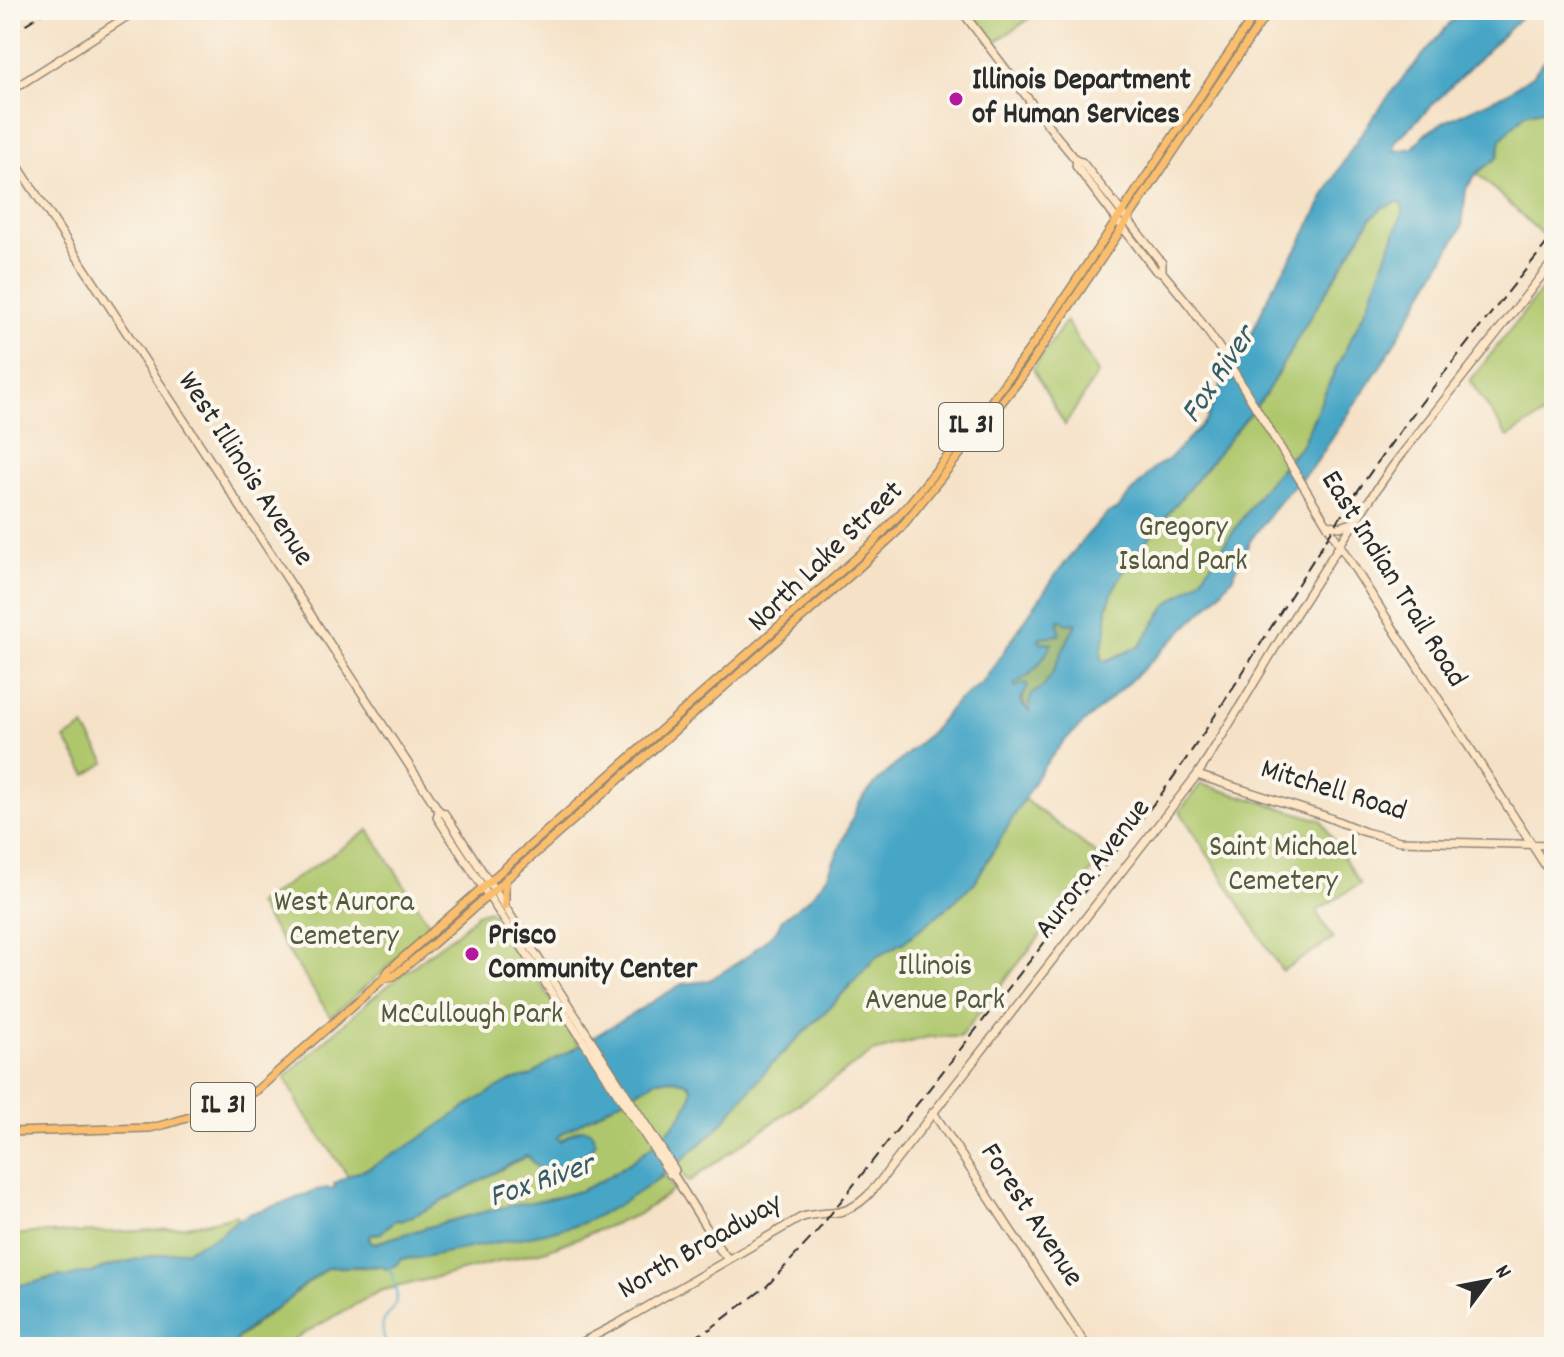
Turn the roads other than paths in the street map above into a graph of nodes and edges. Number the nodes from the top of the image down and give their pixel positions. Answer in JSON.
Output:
{"nodes":[{"id":1,"x":137,"y":10,"type":"edge"},
{"id":2,"x":961,"y":10,"type":"edge"},
{"id":3,"x":1258,"y":10,"type":"edge"},
{"id":4,"x":1269,"y":10,"type":"edge"},
{"id":5,"x":10,"y":91,"type":"edge"},
{"id":6,"x":10,"y":154,"type":"edge"},
{"id":7,"x":1077,"y":161,"type":"junction"},
{"id":8,"x":1122,"y":213,"type":"junction"},
{"id":9,"x":1128,"y":220,"type":"junction"},
{"id":10,"x":1117,"y":221,"type":"junction"},
{"id":11,"x":1123,"y":229,"type":"junction"},
{"id":12,"x":1554,"y":260,"type":"edge"},
{"id":13,"x":1162,"y":272,"type":"junction"},
{"id":14,"x":1354,"y":522,"type":"junction"},
{"id":15,"x":1327,"y":524,"type":"junction"},
{"id":16,"x":1339,"y":544,"type":"junction"},
{"id":17,"x":1197,"y":775,"type":"junction"},
{"id":18,"x":1532,"y":844,"type":"junction"},
{"id":19,"x":1554,"y":845,"type":"edge"},
{"id":20,"x":507,"y":877,"type":"junction"},
{"id":21,"x":1554,"y":879,"type":"edge"},
{"id":22,"x":485,"y":884,"type":"junction"},
{"id":23,"x":490,"y":892,"type":"junction"},
{"id":24,"x":505,"y":906,"type":"junction"},
{"id":25,"x":383,"y":979,"type":"junction"},
{"id":26,"x":584,"y":1036,"type":"junction"},
{"id":27,"x":933,"y":1112,"type":"junction"},
{"id":28,"x":10,"y":1132,"type":"edge"},
{"id":29,"x":857,"y":1205,"type":"joint"},
{"id":30,"x":728,"y":1259,"type":"junction"},
{"id":31,"x":573,"y":1347,"type":"edge"},
{"id":32,"x":1087,"y":1347,"type":"edge"}],
"edges":[{"from":1,"to":5,"type":"main road"},
{"from":2,"to":7,"type":"main road"},
{"from":3,"to":8,"type":"main road","name":"North Lake Street","number":"IL 31"},
{"from":4,"to":9,"type":"main road","name":"North Lake Street"},
{"from":6,"to":22,"type":"main road","name":"West Illinois Avenue"},
{"from":7,"to":8,"type":"main road"},
{"from":7,"to":10,"type":"main road"},
{"from":8,"to":9,"type":"main road"},
{"from":8,"to":10,"type":"main road","name":"North Lake Street","number":"IL 31"},
{"from":9,"to":11,"type":"main road","name":"North Lake Street"},
{"from":9,"to":13,"type":"main road"},
{"from":10,"to":11,"type":"main road"},
{"from":10,"to":22,"type":"main road","name":"North Lake Street","number":"IL 31"},
{"from":11,"to":13,"type":"main road"},
{"from":11,"to":20,"type":"main road","name":"North Lake Street"},
{"from":12,"to":14,"type":"main road","name":"Aurora Avenue"},
{"from":13,"to":15,"type":"main road","name":"East Indian Trail Road"},
{"from":14,"to":15,"type":"main road"},
{"from":14,"to":16,"type":"main road","name":"Aurora Avenue"},
{"from":15,"to":16,"type":"main road","name":"East Indian Trail Road"},
{"from":16,"to":17,"type":"main road","name":"Aurora Avenue"},
{"from":16,"to":18,"type":"main road","name":"East Indian Trail Road"},
{"from":17,"to":18,"type":"main road","name":"Mitchell Road"},
{"from":17,"to":27,"type":"main road","name":"Aurora Avenue"},
{"from":18,"to":19,"type":"main road","name":"Mitchell Road"},
{"from":18,"to":21,"type":"main road","name":"East Indian Trail Road"},
{"from":20,"to":23,"type":"main road","name":"North Lake Street"},
{"from":20,"to":24,"type":"main road"},
{"from":22,"to":23,"type":"main road","name":"West Illinois Avenue"},
{"from":22,"to":25,"type":"main road","name":"North Lake Street","number":"IL 31"},
{"from":23,"to":24,"type":"main road","name":"West Illinois Avenue"},
{"from":23,"to":25,"type":"main road","name":"North Lake Street"},
{"from":23,"to":26,"type":"main road","name":"West Illinois Avenue"},
{"from":24,"to":26,"type":"main road","name":"West Illinois Avenue"},
{"from":25,"to":28,"type":"main road","name":"North Lake Street","number":"IL 31"},
{"from":26,"to":30,"type":"main road","name":"West Illinois Avenue"},
{"from":27,"to":29,"type":"main road","name":"Aurora Avenue"},
{"from":27,"to":32,"type":"main road","name":"Forest Avenue"},
{"from":29,"to":30,"type":"main road","name":"North Broadway"},
{"from":30,"to":31,"type":"main road","name":"North Broadway"}]}
